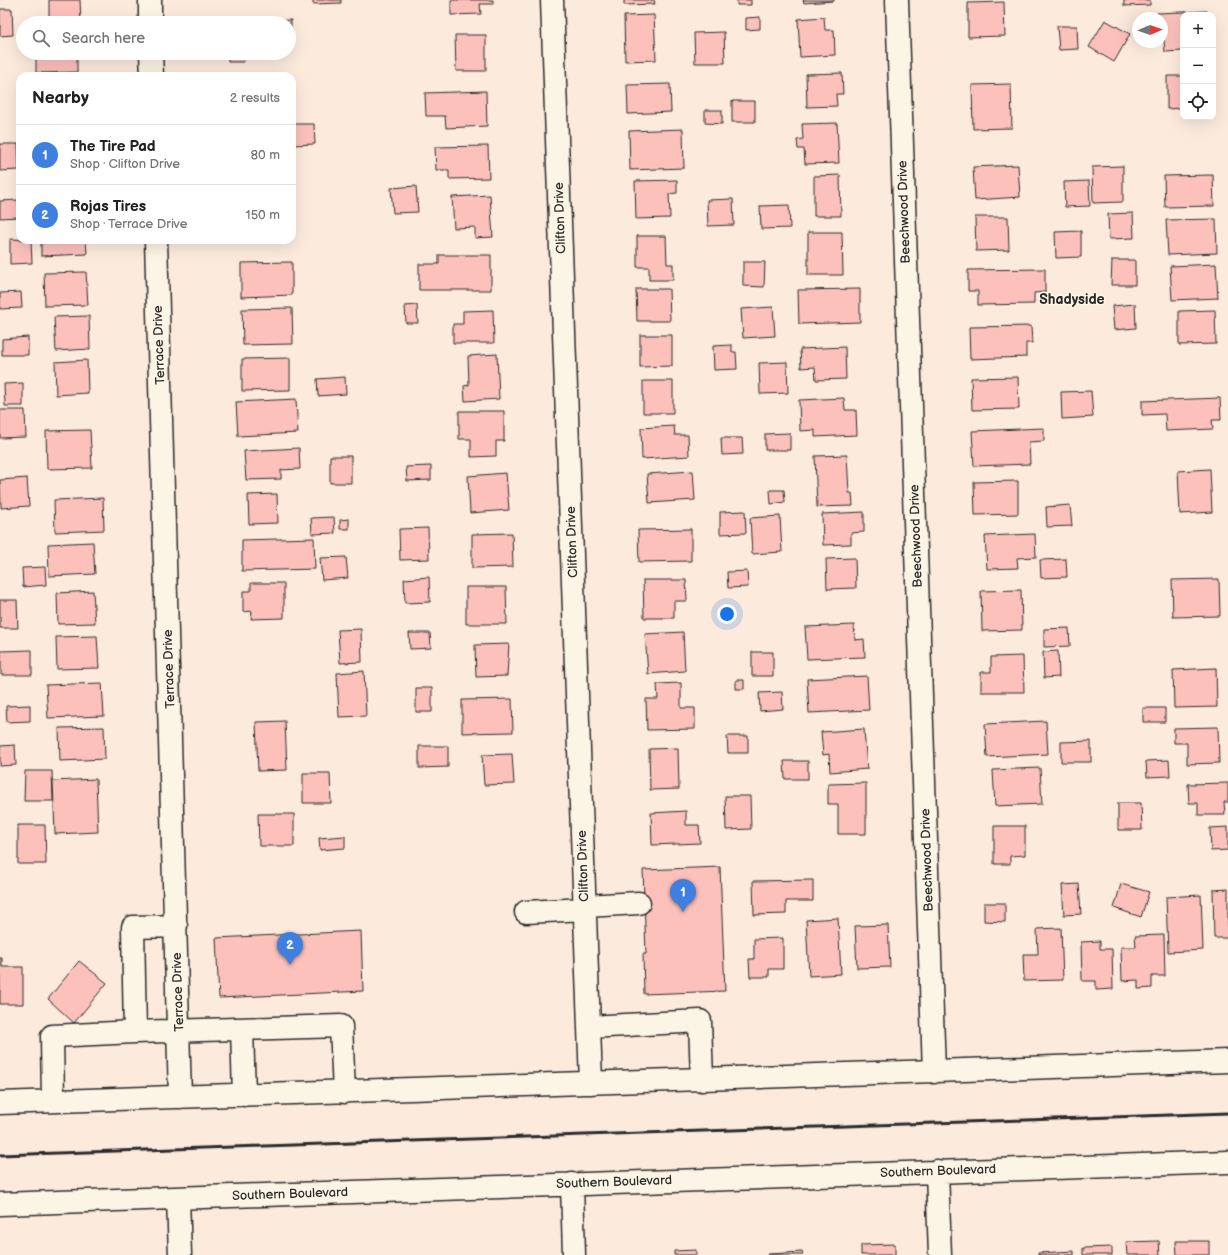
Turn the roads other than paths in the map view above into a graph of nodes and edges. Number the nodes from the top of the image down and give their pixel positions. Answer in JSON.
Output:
{"nodes":[{"id":1,"x":150,"y":0,"type":"edge"},
{"id":2,"x":552,"y":0,"type":"edge"},
{"id":3,"x":897,"y":0,"type":"edge"},
{"id":4,"x":150,"y":16,"type":"edge"},
{"id":5,"x":151,"y":60,"type":"edge"},
{"id":6,"x":152,"y":72,"type":"edge"},
{"id":7,"x":156,"y":244,"type":"edge"},
{"id":8,"x":639,"y":903,"type":"dead end"},
{"id":9,"x":585,"y":907,"type":"junction"},
{"id":10,"x":526,"y":912,"type":"dead end"},
{"id":11,"x":176,"y":926,"type":"junction"},
{"id":12,"x":589,"y":1027,"type":"junction"},
{"id":13,"x":242,"y":1029,"type":"junction"},
{"id":14,"x":179,"y":1031,"type":"junction"},
{"id":15,"x":135,"y":1032,"type":"junction"},
{"id":16,"x":1228,"y":1061,"type":"edge"},
{"id":17,"x":934,"y":1072,"type":"junction"},
{"id":18,"x":702,"y":1080,"type":"junction"},
{"id":19,"x":591,"y":1084,"type":"junction"},
{"id":20,"x":344,"y":1092,"type":"junction"},
{"id":21,"x":244,"y":1095,"type":"junction"},
{"id":22,"x":180,"y":1097,"type":"junction"},
{"id":23,"x":53,"y":1101,"type":"junction"},
{"id":24,"x":0,"y":1103,"type":"edge"},
{"id":25,"x":1228,"y":1162,"type":"edge"},
{"id":26,"x":937,"y":1171,"type":"junction"},
{"id":27,"x":572,"y":1184,"type":"junction"},
{"id":28,"x":178,"y":1198,"type":"junction"},
{"id":29,"x":0,"y":1204,"type":"edge"},
{"id":30,"x":180,"y":1255,"type":"edge"},
{"id":31,"x":574,"y":1255,"type":"edge"},
{"id":32,"x":940,"y":1255,"type":"edge"}],
"edges":[{"from":1,"to":4,"type":"street"},
{"from":2,"to":9,"type":"street","name":"Clifton Drive"},
{"from":3,"to":17,"type":"street","name":"Beechwood Drive"},
{"from":5,"to":6,"type":"street"},
{"from":7,"to":11,"type":"street","name":"Terrace Drive"},
{"from":8,"to":9,"type":"street"},
{"from":9,"to":10,"type":"street"},
{"from":9,"to":12,"type":"street","name":"Clifton Drive"},
{"from":11,"to":14,"type":"street","name":"Terrace Drive"},
{"from":11,"to":15,"type":"street"},
{"from":12,"to":18,"type":"street"},
{"from":12,"to":19,"type":"street","name":"Clifton Drive"},
{"from":13,"to":14,"type":"street"},
{"from":13,"to":20,"type":"street"},
{"from":13,"to":21,"type":"street"},
{"from":14,"to":15,"type":"street"},
{"from":14,"to":22,"type":"street","name":"Terrace Drive"},
{"from":15,"to":23,"type":"street"},
{"from":16,"to":17,"type":"street"},
{"from":17,"to":18,"type":"street"},
{"from":18,"to":19,"type":"street"},
{"from":19,"to":20,"type":"street"},
{"from":20,"to":21,"type":"street"},
{"from":21,"to":22,"type":"street"},
{"from":22,"to":23,"type":"street"},
{"from":23,"to":24,"type":"street"},
{"from":25,"to":26,"type":"street","name":"Southern Boulevard"},
{"from":26,"to":27,"type":"street","name":"Southern Boulevard"},
{"from":26,"to":32,"type":"street"},
{"from":27,"to":28,"type":"street","name":"Southern Boulevard"},
{"from":27,"to":31,"type":"street"},
{"from":28,"to":29,"type":"street","name":"Southern Boulevard"},
{"from":28,"to":30,"type":"street"}]}
